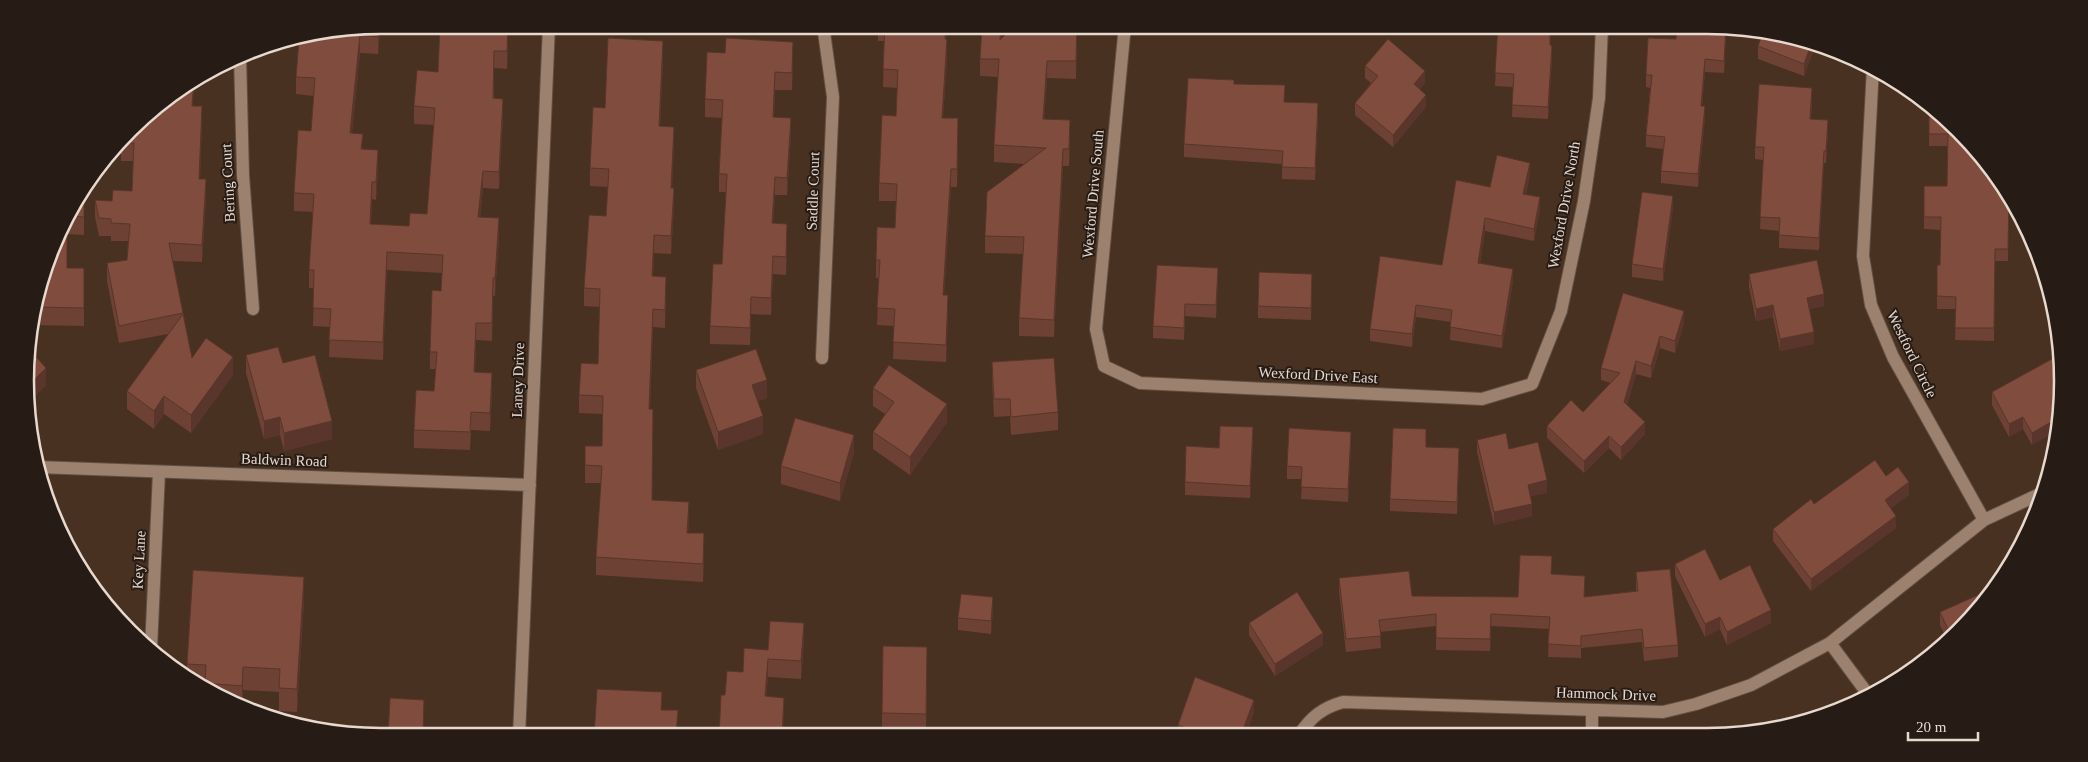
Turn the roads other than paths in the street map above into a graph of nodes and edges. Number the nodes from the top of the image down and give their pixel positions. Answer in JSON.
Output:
{"nodes":[{"id":1,"x":549,"y":34,"type":"edge"},
{"id":2,"x":824,"y":34,"type":"edge"},
{"id":3,"x":1124,"y":34,"type":"edge"},
{"id":4,"x":1602,"y":34,"type":"edge"},
{"id":5,"x":240,"y":64,"type":"edge"},
{"id":6,"x":1873,"y":76,"type":"edge"},
{"id":7,"x":253,"y":309,"type":"dead end"},
{"id":8,"x":822,"y":358,"type":"dead end"},
{"id":9,"x":1104,"y":366,"type":"joint"},
{"id":10,"x":1532,"y":384,"type":"joint"},
{"id":11,"x":45,"y":467,"type":"edge"},
{"id":12,"x":159,"y":472,"type":"junction"},
{"id":13,"x":530,"y":485,"type":"junction"},
{"id":14,"x":2035,"y":496,"type":"edge"},
{"id":15,"x":1984,"y":520,"type":"junction"},
{"id":16,"x":151,"y":641,"type":"edge"},
{"id":17,"x":1830,"y":643,"type":"junction"},
{"id":18,"x":1865,"y":690,"type":"edge"},
{"id":19,"x":1592,"y":710,"type":"junction"},
{"id":20,"x":519,"y":728,"type":"edge"},
{"id":21,"x":1305,"y":728,"type":"edge"},
{"id":22,"x":1592,"y":728,"type":"edge"}],
"edges":[{"from":1,"to":13,"type":"street","name":"Laney Drive"},
{"from":2,"to":8,"type":"street","name":"Saddle Court"},
{"from":3,"to":9,"type":"street","name":"Wexford Drive South"},
{"from":4,"to":10,"type":"street","name":"Wexford Drive North"},
{"from":5,"to":7,"type":"street","name":"Bering Court"},
{"from":6,"to":15,"type":"street","name":"Westford Circle"},
{"from":9,"to":10,"type":"street","name":"Wexford Drive East"},
{"from":11,"to":12,"type":"street","name":"Baldwin Road"},
{"from":12,"to":13,"type":"street","name":"Baldwin Road"},
{"from":12,"to":16,"type":"street","name":"Key Lane"},
{"from":13,"to":20,"type":"street","name":"Laney Drive"},
{"from":14,"to":15,"type":"street","name":"Hammock Drive"},
{"from":15,"to":17,"type":"street","name":"Hammock Drive"},
{"from":17,"to":18,"type":"street"},
{"from":17,"to":19,"type":"street","name":"Hammock Drive"},
{"from":19,"to":21,"type":"street","name":"Hammock Drive"},
{"from":19,"to":22,"type":"street"}]}
